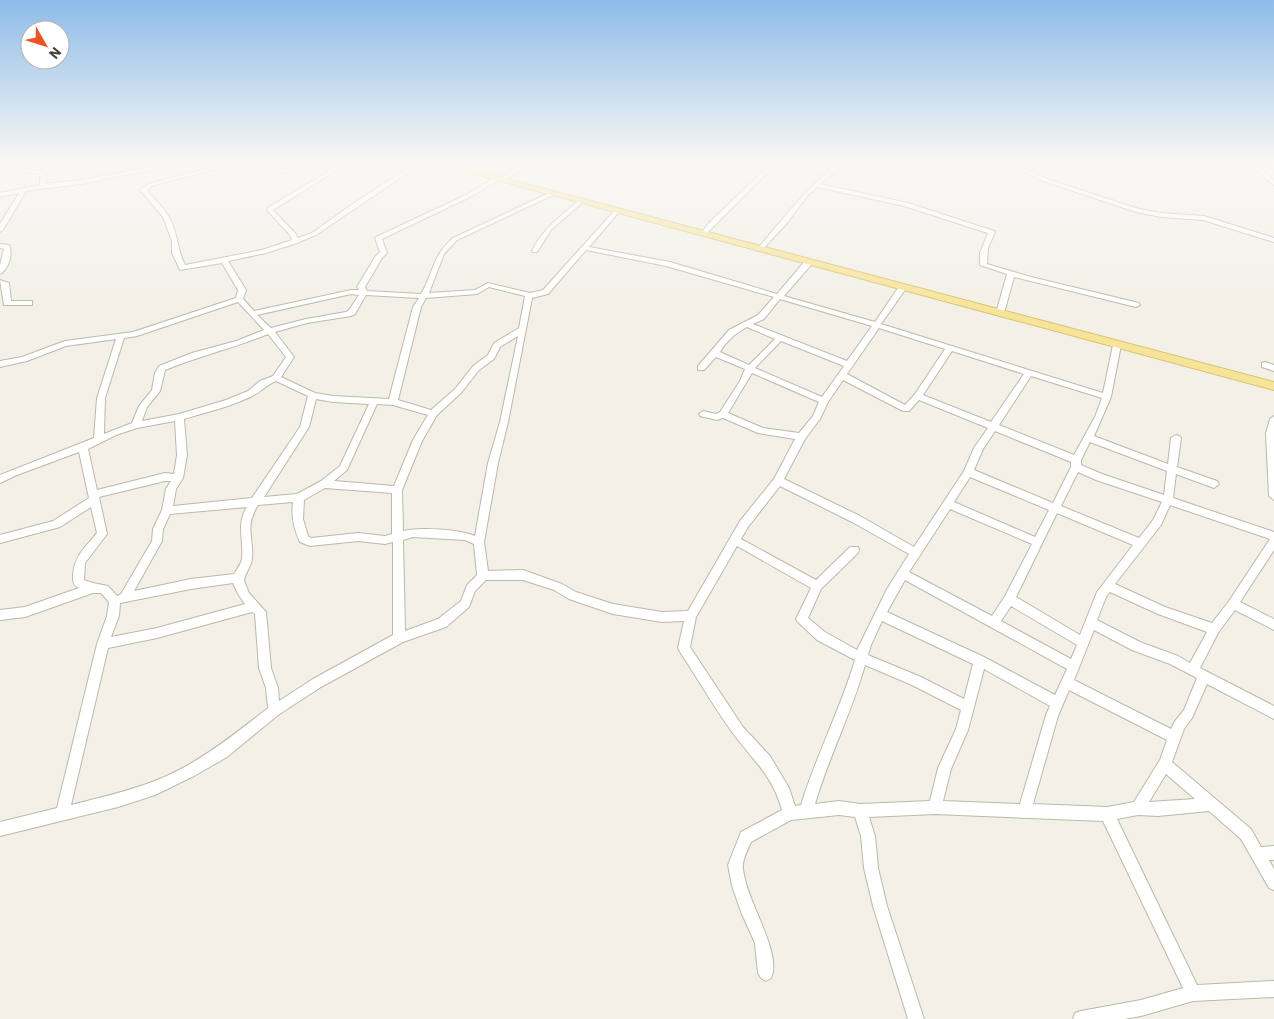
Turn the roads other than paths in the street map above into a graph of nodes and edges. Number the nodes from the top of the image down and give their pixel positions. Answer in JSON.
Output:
{"nodes":[{"id":1,"x":617,"y":211,"type":"edge"},
{"id":2,"x":11,"y":212,"type":"edge"},
{"id":3,"x":161,"y":212,"type":"edge"},
{"id":4,"x":271,"y":212,"type":"edge"},
{"id":5,"x":345,"y":212,"type":"edge"},
{"id":6,"x":434,"y":212,"type":"edge"},
{"id":7,"x":514,"y":212,"type":"edge"},
{"id":8,"x":568,"y":212,"type":"edge"},
{"id":9,"x":619,"y":212,"type":"edge"},
{"id":10,"x":724,"y":212,"type":"edge"},
{"id":11,"x":792,"y":212,"type":"edge"},
{"id":12,"x":929,"y":212,"type":"edge"},
{"id":13,"x":1141,"y":212,"type":"edge"},
{"id":14,"x":0,"y":230,"type":"edge"},
{"id":15,"x":703,"y":234,"type":"junction"},
{"id":16,"x":1274,"y":240,"type":"edge"},
{"id":17,"x":296,"y":242,"type":"junction"},
{"id":18,"x":0,"y":246,"type":"edge"},
{"id":19,"x":585,"y":248,"type":"junction"},
{"id":20,"x":535,"y":250,"type":"dead end"},
{"id":21,"x":759,"y":250,"type":"junction"},
{"id":22,"x":223,"y":259,"type":"junction"},
{"id":23,"x":808,"y":263,"type":"junction"},
{"id":24,"x":0,"y":272,"type":"edge"},
{"id":25,"x":1011,"y":274,"type":"junction"},
{"id":26,"x":0,"y":282,"type":"edge"},
{"id":27,"x":903,"y":287,"type":"junction"},
{"id":28,"x":364,"y":293,"type":"junction"},
{"id":29,"x":530,"y":295,"type":"junction"},
{"id":30,"x":422,"y":296,"type":"junction"},
{"id":31,"x":781,"y":296,"type":"junction"},
{"id":32,"x":239,"y":299,"type":"junction"},
{"id":33,"x":29,"y":303,"type":"dead end"},
{"id":34,"x":1136,"y":305,"type":"dead end"},
{"id":35,"x":1000,"y":313,"type":"junction"},
{"id":36,"x":252,"y":314,"type":"junction"},
{"id":37,"x":745,"y":324,"type":"junction"},
{"id":38,"x":877,"y":325,"type":"junction"},
{"id":39,"x":523,"y":329,"type":"junction"},
{"id":40,"x":270,"y":331,"type":"junction"},
{"id":41,"x":121,"y":336,"type":"junction"},
{"id":42,"x":780,"y":338,"type":"junction"},
{"id":43,"x":1117,"y":345,"type":"junction"},
{"id":44,"x":949,"y":349,"type":"junction"},
{"id":45,"x":715,"y":353,"type":"junction"},
{"id":46,"x":0,"y":364,"type":"edge"},
{"id":47,"x":850,"y":365,"type":"junction"},
{"id":48,"x":701,"y":368,"type":"dead end"},
{"id":49,"x":750,"y":368,"type":"junction"},
{"id":50,"x":1029,"y":373,"type":"junction"},
{"id":51,"x":843,"y":376,"type":"junction"},
{"id":52,"x":276,"y":378,"type":"junction"},
{"id":53,"x":1274,"y":386,"type":"edge"},
{"id":54,"x":313,"y":395,"type":"junction"},
{"id":55,"x":918,"y":396,"type":"junction"},
{"id":56,"x":1107,"y":397,"type":"junction"},
{"id":57,"x":824,"y":401,"type":"junction"},
{"id":58,"x":374,"y":402,"type":"junction"},
{"id":59,"x":392,"y":402,"type":"junction"},
{"id":60,"x":433,"y":413,"type":"junction"},
{"id":61,"x":703,"y":414,"type":"dead end"},
{"id":62,"x":723,"y":414,"type":"junction"},
{"id":63,"x":179,"y":417,"type":"junction"},
{"id":64,"x":1274,"y":419,"type":"edge"},
{"id":65,"x":136,"y":425,"type":"junction"},
{"id":66,"x":994,"y":426,"type":"junction"},
{"id":67,"x":1272,"y":434,"type":"edge"},
{"id":68,"x":801,"y":437,"type":"junction"},
{"id":69,"x":1088,"y":437,"type":"junction"},
{"id":70,"x":99,"y":438,"type":"junction"},
{"id":71,"x":1176,"y":438,"type":"dead end"},
{"id":72,"x":83,"y":447,"type":"junction"},
{"id":73,"x":1076,"y":464,"type":"junction"},
{"id":74,"x":1171,"y":469,"type":"junction"},
{"id":75,"x":968,"y":472,"type":"junction"},
{"id":76,"x":178,"y":478,"type":"junction"},
{"id":77,"x":0,"y":479,"type":"edge"},
{"id":78,"x":778,"y":480,"type":"junction"},
{"id":79,"x":324,"y":484,"type":"junction"},
{"id":80,"x":1214,"y":484,"type":"dead end"},
{"id":81,"x":397,"y":490,"type":"junction"},
{"id":82,"x":1274,"y":490,"type":"edge"},
{"id":83,"x":94,"y":497,"type":"junction"},
{"id":84,"x":299,"y":498,"type":"junction"},
{"id":85,"x":1168,"y":500,"type":"junction"},
{"id":86,"x":257,"y":501,"type":"junction"},
{"id":87,"x":948,"y":504,"type":"junction"},
{"id":88,"x":1055,"y":509,"type":"junction"},
{"id":89,"x":167,"y":510,"type":"junction"},
{"id":90,"x":1274,"y":536,"type":"edge"},
{"id":91,"x":398,"y":537,"type":"junction"},
{"id":92,"x":0,"y":539,"type":"edge"},
{"id":93,"x":736,"y":541,"type":"junction"},
{"id":94,"x":479,"y":542,"type":"junction"},
{"id":95,"x":1037,"y":542,"type":"junction"},
{"id":96,"x":1140,"y":543,"type":"junction"},
{"id":97,"x":1273,"y":546,"type":"edge"},
{"id":98,"x":854,"y":550,"type":"dead end"},
{"id":99,"x":916,"y":553,"type":"junction"},
{"id":100,"x":903,"y":574,"type":"junction"},
{"id":101,"x":483,"y":576,"type":"junction"},
{"id":102,"x":238,"y":578,"type":"junction"},
{"id":103,"x":817,"y":586,"type":"junction"},
{"id":104,"x":1108,"y":586,"type":"junction"},
{"id":105,"x":93,"y":588,"type":"junction"},
{"id":106,"x":1009,"y":599,"type":"junction"},
{"id":107,"x":120,"y":600,"type":"junction"},
{"id":108,"x":1233,"y":604,"type":"junction"},
{"id":109,"x":253,"y":607,"type":"junction"},
{"id":110,"x":880,"y":614,"type":"junction"},
{"id":111,"x":0,"y":615,"type":"edge"},
{"id":112,"x":691,"y":616,"type":"junction"},
{"id":113,"x":995,"y":622,"type":"junction"},
{"id":114,"x":1090,"y":622,"type":"junction"},
{"id":115,"x":1274,"y":625,"type":"edge"},
{"id":116,"x":1214,"y":629,"type":"junction"},
{"id":117,"x":399,"y":638,"type":"junction"},
{"id":118,"x":1082,"y":642,"type":"junction"},
{"id":119,"x":103,"y":644,"type":"junction"},
{"id":120,"x":861,"y":657,"type":"junction"},
{"id":121,"x":980,"y":661,"type":"junction"},
{"id":122,"x":1074,"y":667,"type":"junction"},
{"id":123,"x":1198,"y":672,"type":"junction"},
{"id":124,"x":1067,"y":683,"type":"junction"},
{"id":125,"x":1057,"y":703,"type":"junction"},
{"id":126,"x":968,"y":707,"type":"junction"},
{"id":127,"x":274,"y":710,"type":"junction"},
{"id":128,"x":1274,"y":713,"type":"edge"},
{"id":129,"x":1175,"y":737,"type":"junction"},
{"id":130,"x":1165,"y":764,"type":"junction"},
{"id":131,"x":1211,"y":804,"type":"junction"},
{"id":132,"x":935,"y":807,"type":"junction"},
{"id":133,"x":1138,"y":808,"type":"junction"},
{"id":134,"x":1025,"y":810,"type":"junction"},
{"id":135,"x":806,"y":811,"type":"junction"},
{"id":136,"x":860,"y":811,"type":"junction"},
{"id":137,"x":790,"y":813,"type":"junction"},
{"id":138,"x":62,"y":814,"type":"junction"},
{"id":139,"x":1107,"y":814,"type":"junction"},
{"id":140,"x":0,"y":829,"type":"edge"},
{"id":141,"x":1274,"y":853,"type":"edge"},
{"id":142,"x":1257,"y":854,"type":"junction"},
{"id":143,"x":1274,"y":883,"type":"edge"},
{"id":144,"x":766,"y":973,"type":"dead end"},
{"id":145,"x":1274,"y":989,"type":"edge"},
{"id":146,"x":1193,"y":993,"type":"junction"},
{"id":147,"x":916,"y":1019,"type":"edge"},
{"id":148,"x":1081,"y":1019,"type":"edge"}],
"edges":[{"from":1,"to":19,"type":"street"},
{"from":2,"to":14,"type":"street"},
{"from":3,"to":22,"type":"street"},
{"from":4,"to":17,"type":"street"},
{"from":5,"to":17,"type":"street"},
{"from":6,"to":28,"type":"street"},
{"from":7,"to":30,"type":"street"},
{"from":8,"to":20,"type":"street"},
{"from":9,"to":15,"type":"main road"},
{"from":10,"to":15,"type":"street"},
{"from":11,"to":21,"type":"street"},
{"from":12,"to":25,"type":"street"},
{"from":13,"to":16,"type":"street"},
{"from":15,"to":21,"type":"main road"},
{"from":17,"to":22,"type":"street"},
{"from":18,"to":24,"type":"street"},
{"from":19,"to":29,"type":"street"},
{"from":19,"to":31,"type":"street"},
{"from":21,"to":23,"type":"main road"},
{"from":22,"to":32,"type":"street"},
{"from":23,"to":27,"type":"main road"},
{"from":23,"to":31,"type":"street"},
{"from":25,"to":34,"type":"street"},
{"from":25,"to":35,"type":"street"},
{"from":26,"to":33,"type":"street"},
{"from":27,"to":35,"type":"main road"},
{"from":27,"to":38,"type":"street"},
{"from":28,"to":30,"type":"street"},
{"from":28,"to":36,"type":"street"},
{"from":28,"to":40,"type":"street"},
{"from":29,"to":30,"type":"street"},
{"from":29,"to":39,"type":"street"},
{"from":30,"to":59,"type":"street"},
{"from":31,"to":37,"type":"street"},
{"from":31,"to":38,"type":"street"},
{"from":32,"to":36,"type":"street"},
{"from":32,"to":41,"type":"street"},
{"from":35,"to":43,"type":"main road"},
{"from":36,"to":40,"type":"street"},
{"from":37,"to":42,"type":"street"},
{"from":37,"to":45,"type":"street"},
{"from":38,"to":44,"type":"street"},
{"from":38,"to":47,"type":"street"},
{"from":39,"to":60,"type":"street"},
{"from":39,"to":94,"type":"street"},
{"from":40,"to":52,"type":"street"},
{"from":40,"to":65,"type":"street"},
{"from":41,"to":46,"type":"street"},
{"from":41,"to":70,"type":"street"},
{"from":42,"to":47,"type":"street"},
{"from":42,"to":49,"type":"street"},
{"from":43,"to":53,"type":"main road"},
{"from":43,"to":56,"type":"street"},
{"from":44,"to":50,"type":"street"},
{"from":44,"to":55,"type":"street"},
{"from":45,"to":48,"type":"street"},
{"from":45,"to":49,"type":"street"},
{"from":47,"to":51,"type":"street"},
{"from":49,"to":57,"type":"street"},
{"from":49,"to":62,"type":"street"},
{"from":50,"to":56,"type":"street"},
{"from":50,"to":66,"type":"street"},
{"from":51,"to":55,"type":"street"},
{"from":51,"to":57,"type":"street"},
{"from":52,"to":54,"type":"street"},
{"from":52,"to":63,"type":"street"},
{"from":54,"to":58,"type":"street"},
{"from":54,"to":86,"type":"street"},
{"from":55,"to":66,"type":"street"},
{"from":56,"to":69,"type":"street"},
{"from":57,"to":68,"type":"street"},
{"from":58,"to":59,"type":"street"},
{"from":58,"to":79,"type":"street"},
{"from":59,"to":60,"type":"street"},
{"from":60,"to":81,"type":"street"},
{"from":61,"to":62,"type":"street"},
{"from":62,"to":68,"type":"street"},
{"from":63,"to":65,"type":"street"},
{"from":63,"to":76,"type":"street"},
{"from":64,"to":67,"type":"street"},
{"from":65,"to":70,"type":"street"},
{"from":66,"to":73,"type":"street"},
{"from":66,"to":75,"type":"street"},
{"from":67,"to":82,"type":"street"},
{"from":68,"to":78,"type":"street"},
{"from":69,"to":73,"type":"street"},
{"from":69,"to":74,"type":"street"},
{"from":70,"to":72,"type":"street"},
{"from":71,"to":74,"type":"street"},
{"from":72,"to":77,"type":"street"},
{"from":72,"to":83,"type":"street"},
{"from":73,"to":85,"type":"street"},
{"from":73,"to":88,"type":"street"},
{"from":74,"to":80,"type":"street"},
{"from":74,"to":85,"type":"street"},
{"from":75,"to":87,"type":"street"},
{"from":75,"to":88,"type":"street"},
{"from":76,"to":83,"type":"street"},
{"from":76,"to":89,"type":"street"},
{"from":78,"to":93,"type":"street"},
{"from":78,"to":99,"type":"street"},
{"from":79,"to":81,"type":"street"},
{"from":79,"to":84,"type":"street"},
{"from":81,"to":91,"type":"street"},
{"from":83,"to":92,"type":"street"},
{"from":83,"to":105,"type":"street"},
{"from":84,"to":86,"type":"street"},
{"from":84,"to":91,"type":"street"},
{"from":85,"to":90,"type":"street"},
{"from":85,"to":96,"type":"street"},
{"from":86,"to":89,"type":"street"},
{"from":86,"to":102,"type":"street"},
{"from":87,"to":95,"type":"street"},
{"from":87,"to":99,"type":"street"},
{"from":88,"to":95,"type":"street"},
{"from":88,"to":96,"type":"street"},
{"from":89,"to":107,"type":"street"},
{"from":91,"to":94,"type":"street"},
{"from":91,"to":117,"type":"street"},
{"from":93,"to":103,"type":"street"},
{"from":93,"to":112,"type":"street"},
{"from":94,"to":101,"type":"street"},
{"from":95,"to":106,"type":"street"},
{"from":96,"to":104,"type":"street"},
{"from":97,"to":108,"type":"street"},
{"from":98,"to":103,"type":"street"},
{"from":99,"to":100,"type":"street"},
{"from":100,"to":110,"type":"street"},
{"from":100,"to":113,"type":"street"},
{"from":101,"to":112,"type":"street"},
{"from":101,"to":117,"type":"street"},
{"from":102,"to":107,"type":"street"},
{"from":102,"to":109,"type":"street"},
{"from":103,"to":120,"type":"street"},
{"from":104,"to":114,"type":"street"},
{"from":104,"to":116,"type":"street"},
{"from":105,"to":107,"type":"street"},
{"from":105,"to":111,"type":"street"},
{"from":106,"to":113,"type":"street"},
{"from":106,"to":118,"type":"street"},
{"from":107,"to":119,"type":"street"},
{"from":108,"to":115,"type":"street"},
{"from":108,"to":116,"type":"street"},
{"from":109,"to":119,"type":"street"},
{"from":109,"to":127,"type":"street"},
{"from":110,"to":120,"type":"street"},
{"from":110,"to":121,"type":"street"},
{"from":112,"to":137,"type":"street"},
{"from":113,"to":122,"type":"street"},
{"from":114,"to":118,"type":"street"},
{"from":114,"to":123,"type":"street"},
{"from":116,"to":123,"type":"street"},
{"from":117,"to":127,"type":"street"},
{"from":118,"to":122,"type":"street"},
{"from":119,"to":138,"type":"street"},
{"from":120,"to":126,"type":"street"},
{"from":120,"to":135,"type":"street"},
{"from":121,"to":125,"type":"street"},
{"from":121,"to":126,"type":"street"},
{"from":122,"to":124,"type":"street"},
{"from":123,"to":128,"type":"street"},
{"from":123,"to":129,"type":"street"},
{"from":124,"to":125,"type":"street"},
{"from":124,"to":129,"type":"street"},
{"from":125,"to":134,"type":"street"},
{"from":126,"to":132,"type":"street"},
{"from":127,"to":138,"type":"street"},
{"from":129,"to":130,"type":"street"},
{"from":130,"to":131,"type":"street"},
{"from":130,"to":133,"type":"street"},
{"from":131,"to":133,"type":"street"},
{"from":131,"to":142,"type":"street"},
{"from":132,"to":134,"type":"street"},
{"from":132,"to":136,"type":"street"},
{"from":133,"to":139,"type":"street"},
{"from":134,"to":139,"type":"street"},
{"from":135,"to":136,"type":"street"},
{"from":135,"to":137,"type":"street"},
{"from":136,"to":147,"type":"street"},
{"from":137,"to":144,"type":"street"},
{"from":138,"to":140,"type":"street"},
{"from":139,"to":146,"type":"street"},
{"from":141,"to":142,"type":"street"},
{"from":142,"to":143,"type":"street"},
{"from":145,"to":146,"type":"street"},
{"from":146,"to":148,"type":"street"}]}
